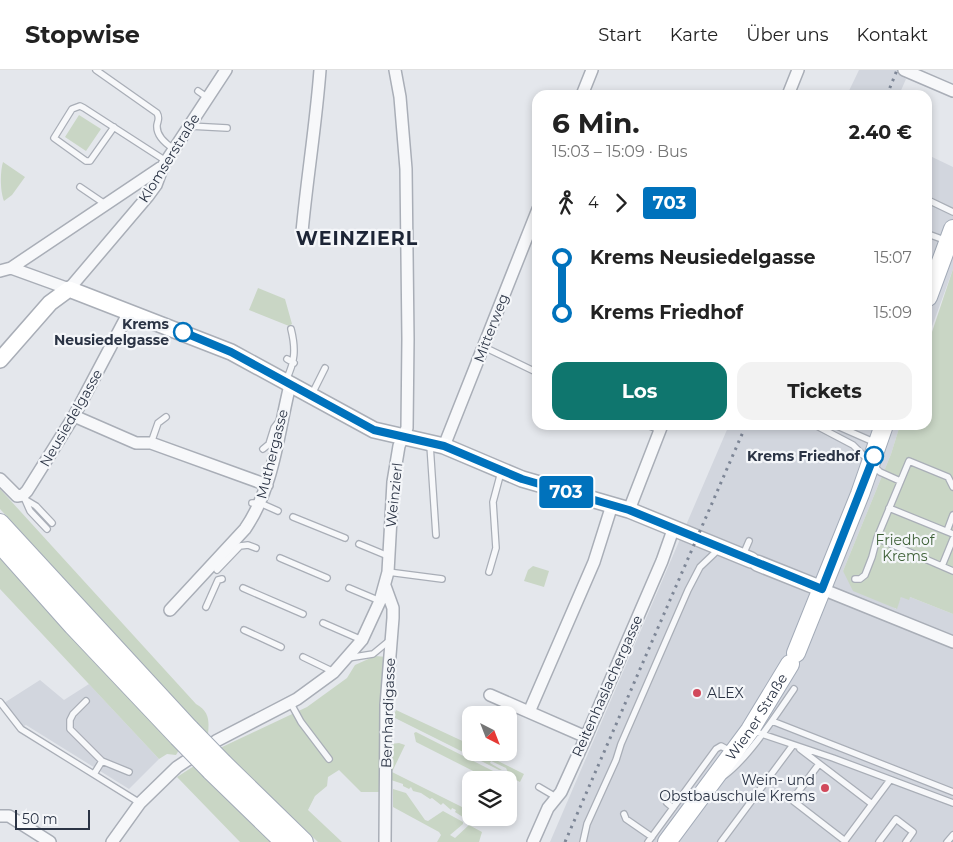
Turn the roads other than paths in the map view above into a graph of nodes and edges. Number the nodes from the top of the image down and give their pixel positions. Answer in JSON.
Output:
{"nodes":[{"id":1,"x":96,"y":70,"type":"edge"},
{"id":2,"x":226,"y":70,"type":"edge"},
{"id":3,"x":320,"y":70,"type":"edge"},
{"id":4,"x":395,"y":70,"type":"edge"},
{"id":5,"x":592,"y":70,"type":"edge"},
{"id":6,"x":798,"y":70,"type":"edge"},
{"id":7,"x":904,"y":70,"type":"edge"},
{"id":8,"x":584,"y":90,"type":"edge"},
{"id":9,"x":790,"y":90,"type":"edge"},
{"id":10,"x":953,"y":91,"type":"edge"},
{"id":11,"x":189,"y":126,"type":"junction"},
{"id":12,"x":114,"y":127,"type":"junction"},
{"id":13,"x":227,"y":128,"type":"dead end"},
{"id":14,"x":174,"y":149,"type":"junction"},
{"id":15,"x":164,"y":163,"type":"junction"},
{"id":16,"x":80,"y":187,"type":"dead end"},
{"id":17,"x":932,"y":202,"type":"edge"},
{"id":18,"x":106,"y":204,"type":"junction"},
{"id":19,"x":953,"y":212,"type":"edge"},
{"id":20,"x":532,"y":224,"type":"edge"},
{"id":21,"x":302,"y":232,"type":"dead end"},
{"id":22,"x":932,"y":234,"type":"edge"},
{"id":23,"x":951,"y":236,"type":"edge"},
{"id":24,"x":5,"y":269,"type":"edge"},
{"id":25,"x":932,"y":286,"type":"edge"},
{"id":26,"x":69,"y":289,"type":"junction"},
{"id":27,"x":129,"y":312,"type":"junction"},
{"id":28,"x":291,"y":329,"type":"dead end"},
{"id":29,"x":484,"y":347,"type":"junction"},
{"id":30,"x":287,"y":359,"type":"dead end"},
{"id":31,"x":0,"y":360,"type":"edge"},
{"id":32,"x":294,"y":363,"type":"junction"},
{"id":33,"x":326,"y":368,"type":"dead end"},
{"id":34,"x":532,"y":370,"type":"edge"},
{"id":35,"x":287,"y":383,"type":"junction"},
{"id":36,"x":311,"y":396,"type":"junction"},
{"id":37,"x":74,"y":416,"type":"junction"},
{"id":38,"x":282,"y":416,"type":"junction"},
{"id":39,"x":166,"y":417,"type":"dead end"},
{"id":40,"x":660,"y":430,"type":"edge"},
{"id":41,"x":824,"y":430,"type":"edge"},
{"id":42,"x":846,"y":430,"type":"edge"},
{"id":43,"x":882,"y":430,"type":"edge"},
{"id":44,"x":403,"y":437,"type":"junction"},
{"id":45,"x":151,"y":443,"type":"junction"},
{"id":46,"x":878,"y":444,"type":"junction"},
{"id":47,"x":437,"y":445,"type":"junction"},
{"id":48,"x":263,"y":448,"type":"dead end"},
{"id":49,"x":871,"y":464,"type":"junction"},
{"id":50,"x":502,"y":470,"type":"junction"},
{"id":51,"x":0,"y":479,"type":"edge"},
{"id":52,"x":900,"y":481,"type":"junction"},
{"id":53,"x":267,"y":485,"type":"junction"},
{"id":54,"x":953,"y":486,"type":"edge"},
{"id":55,"x":24,"y":498,"type":"junction"},
{"id":56,"x":256,"y":503,"type":"junction"},
{"id":57,"x":612,"y":505,"type":"junction"},
{"id":58,"x":890,"y":508,"type":"junction"},
{"id":59,"x":629,"y":510,"type":"junction"},
{"id":60,"x":278,"y":511,"type":"dead end"},
{"id":61,"x":953,"y":515,"type":"edge"},
{"id":62,"x":293,"y":517,"type":"dead end"},
{"id":63,"x":0,"y":524,"type":"edge"},
{"id":64,"x":52,"y":524,"type":"dead end"},
{"id":65,"x":674,"y":527,"type":"junction"},
{"id":66,"x":47,"y":529,"type":"dead end"},
{"id":67,"x":950,"y":532,"type":"edge"},
{"id":68,"x":436,"y":535,"type":"dead end"},
{"id":69,"x":344,"y":538,"type":"dead end"},
{"id":70,"x":877,"y":538,"type":"junction"},
{"id":71,"x":953,"y":539,"type":"edge"},
{"id":72,"x":749,"y":541,"type":"dead end"},
{"id":73,"x":0,"y":544,"type":"edge"},
{"id":74,"x":360,"y":544,"type":"dead end"},
{"id":75,"x":256,"y":548,"type":"dead end"},
{"id":76,"x":721,"y":548,"type":"junction"},
{"id":77,"x":388,"y":556,"type":"junction"},
{"id":78,"x":280,"y":558,"type":"dead end"},
{"id":79,"x":750,"y":560,"type":"junction"},
{"id":80,"x":942,"y":566,"type":"junction"},
{"id":81,"x":217,"y":570,"type":"dead end"},
{"id":82,"x":953,"y":571,"type":"edge"},
{"id":83,"x":388,"y":572,"type":"junction"},
{"id":84,"x":489,"y":572,"type":"dead end"},
{"id":85,"x":328,"y":578,"type":"dead end"},
{"id":86,"x":222,"y":579,"type":"dead end"},
{"id":87,"x":442,"y":579,"type":"dead end"},
{"id":88,"x":855,"y":579,"type":"dead end"},
{"id":89,"x":386,"y":586,"type":"junction"},
{"id":90,"x":243,"y":588,"type":"dead end"},
{"id":91,"x":349,"y":588,"type":"dead end"},
{"id":92,"x":822,"y":589,"type":"junction"},
{"id":93,"x":380,"y":601,"type":"junction"},
{"id":94,"x":206,"y":607,"type":"dead end"},
{"id":95,"x":170,"y":610,"type":"dead end"},
{"id":96,"x":303,"y":614,"type":"dead end"},
{"id":97,"x":323,"y":623,"type":"dead end"},
{"id":98,"x":244,"y":630,"type":"dead end"},
{"id":99,"x":391,"y":638,"type":"junction"},
{"id":100,"x":362,"y":640,"type":"junction"},
{"id":101,"x":953,"y":642,"type":"edge"},
{"id":102,"x":281,"y":647,"type":"dead end"},
{"id":103,"x":303,"y":657,"type":"dead end"},
{"id":104,"x":348,"y":658,"type":"junction"},
{"id":105,"x":334,"y":672,"type":"junction"},
{"id":106,"x":794,"y":689,"type":"dead end"},
{"id":107,"x":490,"y":695,"type":"dead end"},
{"id":108,"x":86,"y":701,"type":"dead end"},
{"id":109,"x":0,"y":702,"type":"edge"},
{"id":110,"x":290,"y":702,"type":"junction"},
{"id":111,"x":529,"y":712,"type":"junction"},
{"id":112,"x":772,"y":721,"type":"junction"},
{"id":113,"x":756,"y":732,"type":"junction"},
{"id":114,"x":184,"y":733,"type":"junction"},
{"id":115,"x":586,"y":737,"type":"junction"},
{"id":116,"x":795,"y":746,"type":"junction"},
{"id":117,"x":734,"y":753,"type":"junction"},
{"id":118,"x":329,"y":759,"type":"dead end"},
{"id":119,"x":102,"y":761,"type":"junction"},
{"id":120,"x":819,"y":764,"type":"junction"},
{"id":121,"x":902,"y":766,"type":"dead end"},
{"id":122,"x":217,"y":767,"type":"junction"},
{"id":123,"x":129,"y":772,"type":"dead end"},
{"id":124,"x":94,"y":774,"type":"junction"},
{"id":125,"x":907,"y":774,"type":"junction"},
{"id":126,"x":890,"y":780,"type":"junction"},
{"id":127,"x":539,"y":787,"type":"dead end"},
{"id":128,"x":709,"y":787,"type":"junction"},
{"id":129,"x":953,"y":792,"type":"edge"},
{"id":130,"x":556,"y":797,"type":"junction"},
{"id":131,"x":140,"y":803,"type":"junction"},
{"id":132,"x":667,"y":803,"type":"dead end"},
{"id":133,"x":953,"y":803,"type":"edge"},
{"id":134,"x":872,"y":804,"type":"junction"},
{"id":135,"x":674,"y":808,"type":"junction"},
{"id":136,"x":624,"y":814,"type":"dead end"},
{"id":137,"x":0,"y":816,"type":"edge"},
{"id":138,"x":953,"y":835,"type":"edge"},
{"id":139,"x":656,"y":840,"type":"edge"},
{"id":140,"x":50,"y":842,"type":"edge"},
{"id":141,"x":112,"y":842,"type":"edge"},
{"id":142,"x":284,"y":842,"type":"edge"},
{"id":143,"x":304,"y":842,"type":"edge"},
{"id":144,"x":385,"y":842,"type":"edge"},
{"id":145,"x":533,"y":842,"type":"edge"},
{"id":146,"x":583,"y":842,"type":"edge"},
{"id":147,"x":720,"y":842,"type":"edge"},
{"id":148,"x":845,"y":842,"type":"edge"},
{"id":149,"x":879,"y":842,"type":"edge"},
{"id":150,"x":906,"y":842,"type":"edge"},
{"id":151,"x":947,"y":842,"type":"edge"}],
"edges":[{"from":1,"to":14,"type":"lane"},
{"from":2,"to":11,"type":"street","name":"Klomserstraße"},
{"from":3,"to":21,"type":"street"},
{"from":4,"to":44,"type":"street","name":"Weinzierl"},
{"from":5,"to":8,"type":"street"},
{"from":6,"to":9,"type":"street"},
{"from":7,"to":10,"type":"street"},
{"from":11,"to":13,"type":"lane"},
{"from":11,"to":14,"type":"street","name":"Klomserstraße"},
{"from":12,"to":12,"type":"lane"},
{"from":12,"to":15,"type":"lane"},
{"from":14,"to":15,"type":"street","name":"Klomserstraße"},
{"from":15,"to":18,"type":"street"},
{"from":15,"to":26,"type":"street","name":"Klomserstraße"},
{"from":16,"to":18,"type":"lane"},
{"from":17,"to":19,"type":"lane"},
{"from":18,"to":24,"type":"street"},
{"from":20,"to":29,"type":"street","name":"Mitterweg"},
{"from":22,"to":23,"type":"lane"},
{"from":23,"to":25,"type":"main road"},
{"from":24,"to":26,"type":"street"},
{"from":26,"to":27,"type":"street"},
{"from":26,"to":31,"type":"street"},
{"from":27,"to":35,"type":"street"},
{"from":27,"to":37,"type":"street","name":"Neusiedelgasse"},
{"from":28,"to":32,"type":"lane"},
{"from":29,"to":34,"type":"lane"},
{"from":29,"to":47,"type":"street","name":"Mitterweg"},
{"from":30,"to":32,"type":"lane"},
{"from":32,"to":35,"type":"lane"},
{"from":33,"to":36,"type":"lane"},
{"from":35,"to":36,"type":"street"},
{"from":35,"to":38,"type":"street","name":"Muthergasse"},
{"from":36,"to":44,"type":"street"},
{"from":37,"to":45,"type":"street"},
{"from":37,"to":55,"type":"street","name":"Neusiedelgasse"},
{"from":38,"to":48,"type":"lane"},
{"from":38,"to":53,"type":"street","name":"Muthergasse"},
{"from":39,"to":45,"type":"lane"},
{"from":40,"to":59,"type":"street"},
{"from":41,"to":49,"type":"lane"},
{"from":42,"to":46,"type":"lane"},
{"from":43,"to":46,"type":"main road","name":"Wiener Straße"},
{"from":44,"to":47,"type":"street"},
{"from":44,"to":77,"type":"street","name":"Weinzierl"},
{"from":45,"to":53,"type":"street"},
{"from":46,"to":49,"type":"main road","name":"Wiener Straße"},
{"from":47,"to":50,"type":"street"},
{"from":47,"to":68,"type":"lane"},
{"from":49,"to":52,"type":"lane"},
{"from":49,"to":92,"type":"main road","name":"Wiener Straße"},
{"from":50,"to":57,"type":"street"},
{"from":50,"to":84,"type":"lane"},
{"from":51,"to":55,"type":"street"},
{"from":52,"to":54,"type":"lane"},
{"from":52,"to":58,"type":"lane"},
{"from":53,"to":56,"type":"street","name":"Muthergasse"},
{"from":55,"to":64,"type":"lane"},
{"from":55,"to":66,"type":"lane"},
{"from":56,"to":60,"type":"lane"},
{"from":56,"to":95,"type":"street","name":"Muthergasse"},
{"from":57,"to":59,"type":"street"},
{"from":57,"to":111,"type":"street"},
{"from":58,"to":67,"type":"lane"},
{"from":58,"to":70,"type":"lane"},
{"from":59,"to":65,"type":"street"},
{"from":61,"to":67,"type":"lane"},
{"from":62,"to":69,"type":"lane"},
{"from":63,"to":114,"type":"main road"},
{"from":65,"to":76,"type":"street"},
{"from":65,"to":115,"type":"street","name":"Reitenhaslachergasse"},
{"from":70,"to":80,"type":"lane"},
{"from":70,"to":88,"type":"lane"},
{"from":71,"to":80,"type":"lane"},
{"from":72,"to":79,"type":"lane"},
{"from":73,"to":114,"type":"main road"},
{"from":74,"to":77,"type":"lane"},
{"from":75,"to":81,"type":"lane"},
{"from":76,"to":79,"type":"street"},
{"from":76,"to":146,"type":"lane"},
{"from":77,"to":83,"type":"street","name":"Weinzierl"},
{"from":78,"to":85,"type":"lane"},
{"from":79,"to":92,"type":"street"},
{"from":80,"to":82,"type":"lane"},
{"from":83,"to":87,"type":"lane"},
{"from":83,"to":89,"type":"street","name":"Weinzierl"},
{"from":86,"to":94,"type":"lane"},
{"from":89,"to":93,"type":"street","name":"Weinzierl"},
{"from":89,"to":99,"type":"street","name":"Bernhardigasse"},
{"from":90,"to":96,"type":"lane"},
{"from":91,"to":93,"type":"lane"},
{"from":92,"to":101,"type":"street"},
{"from":92,"to":113,"type":"main road","name":"Wiener Straße"},
{"from":93,"to":100,"type":"street","name":"Weinzierl"},
{"from":97,"to":100,"type":"lane"},
{"from":98,"to":102,"type":"lane"},
{"from":99,"to":104,"type":"lane"},
{"from":99,"to":144,"type":"street","name":"Bernhardigasse"},
{"from":100,"to":104,"type":"street","name":"Weinzierl"},
{"from":103,"to":105,"type":"lane"},
{"from":104,"to":105,"type":"street","name":"Weinzierl"},
{"from":105,"to":110,"type":"street","name":"Weinzierl"},
{"from":106,"to":112,"type":"lane"},
{"from":107,"to":111,"type":"street"},
{"from":108,"to":119,"type":"lane"},
{"from":109,"to":124,"type":"lane"},
{"from":110,"to":118,"type":"lane"},
{"from":110,"to":131,"type":"street","name":"Weinzierl"},
{"from":111,"to":115,"type":"street"},
{"from":112,"to":113,"type":"lane"},
{"from":112,"to":125,"type":"lane"},
{"from":113,"to":116,"type":"lane"},
{"from":113,"to":117,"type":"main road","name":"Wiener Straße"},
{"from":113,"to":128,"type":"lane"},
{"from":114,"to":122,"type":"main road","bridge":true},
{"from":115,"to":130,"type":"street","name":"Reitenhaslachergasse"},
{"from":116,"to":120,"type":"lane"},
{"from":116,"to":126,"type":"lane"},
{"from":116,"to":147,"type":"lane"},
{"from":117,"to":128,"type":"main road","name":"Wiener Straße"},
{"from":117,"to":135,"type":"lane"},
{"from":119,"to":123,"type":"lane"},
{"from":119,"to":124,"type":"lane"},
{"from":120,"to":134,"type":"lane"},
{"from":120,"to":148,"type":"lane"},
{"from":121,"to":125,"type":"lane"},
{"from":122,"to":142,"type":"main road"},
{"from":122,"to":143,"type":"main road"},
{"from":124,"to":131,"type":"lane"},
{"from":125,"to":129,"type":"lane"},
{"from":126,"to":133,"type":"lane"},
{"from":126,"to":134,"type":"lane"},
{"from":127,"to":130,"type":"lane"},
{"from":128,"to":139,"type":"main road","name":"Wiener Straße"},
{"from":130,"to":145,"type":"street","name":"Reitenhaslachergasse"},
{"from":131,"to":141,"type":"street","name":"Weinzierl"},
{"from":132,"to":135,"type":"lane"},
{"from":134,"to":148,"type":"lane"},
{"from":135,"to":139,"type":"lane"},
{"from":136,"to":139,"type":"lane"},
{"from":137,"to":140,"type":"street"},
{"from":138,"to":151,"type":"lane"},
{"from":149,"to":150,"type":"lane"}]}
